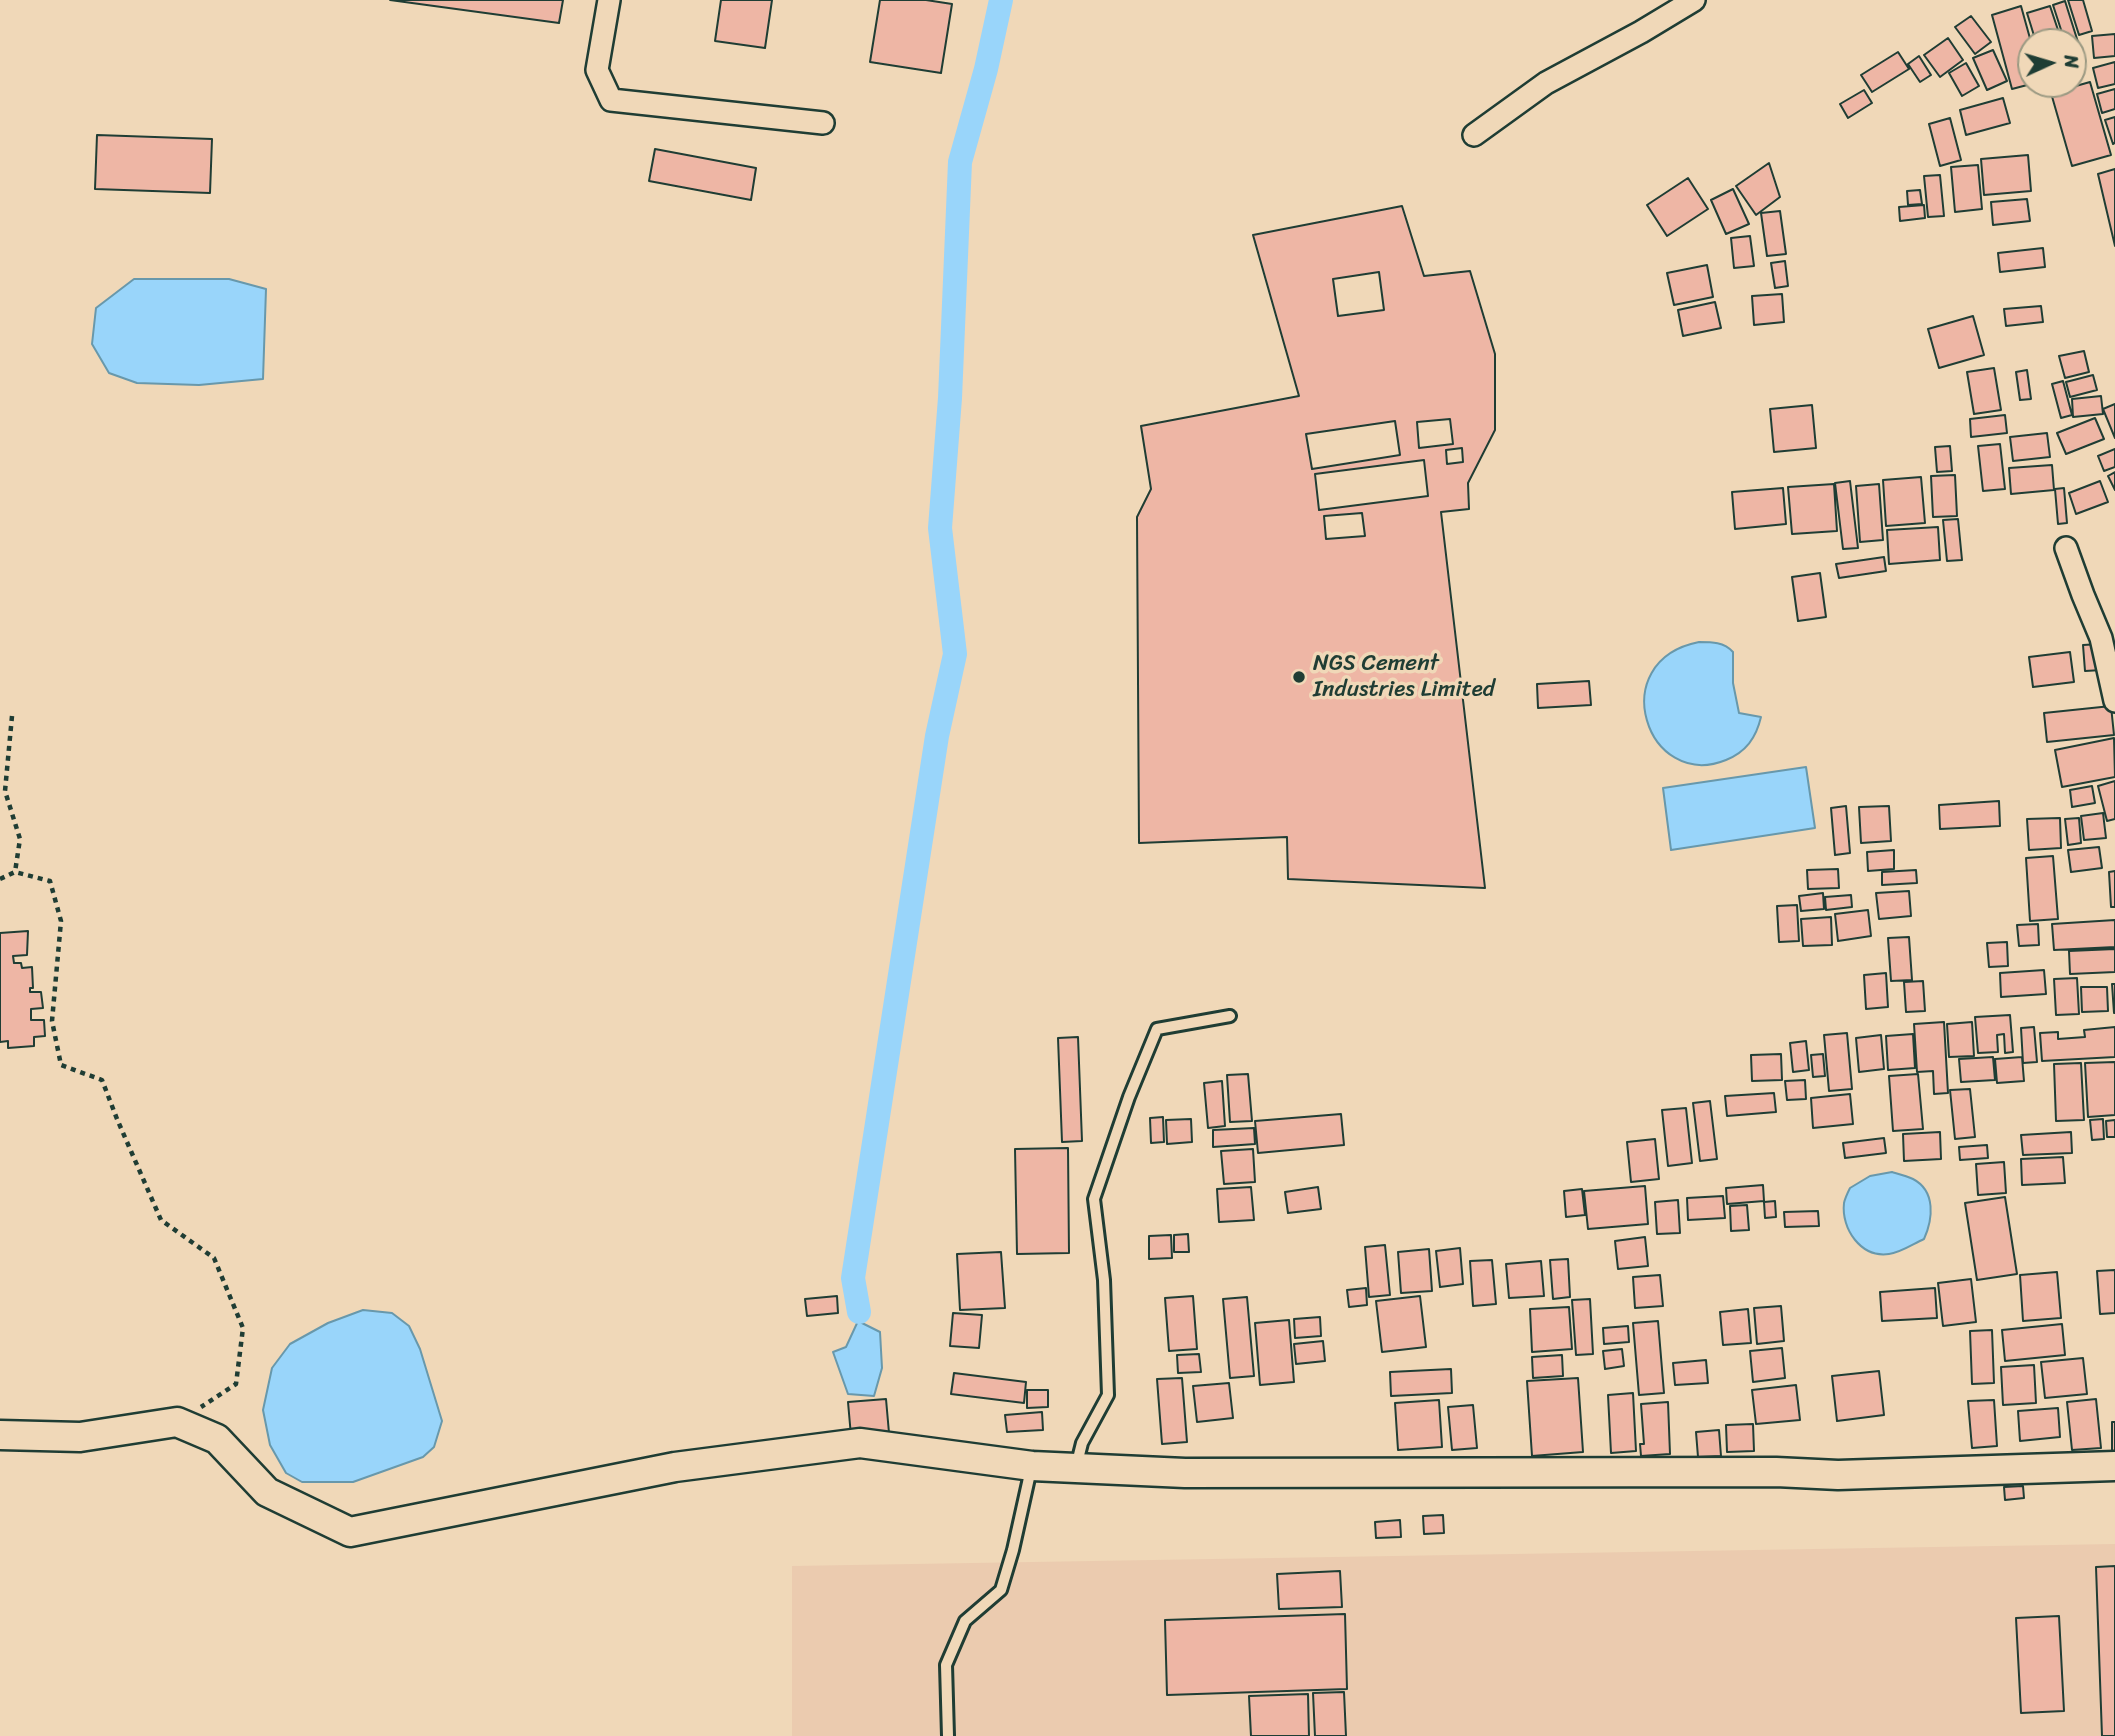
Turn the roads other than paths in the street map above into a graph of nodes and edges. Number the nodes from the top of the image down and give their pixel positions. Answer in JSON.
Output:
{"nodes":[{"id":1,"x":608,"y":0,"type":"edge"},
{"id":2,"x":1694,"y":0,"type":"edge"},
{"id":3,"x":823,"y":123,"type":"dead end"},
{"id":4,"x":1474,"y":135,"type":"dead end"},
{"id":5,"x":2066,"y":548,"type":"dead end"},
{"id":6,"x":2115,"y":701,"type":"edge"},
{"id":7,"x":1230,"y":1016,"type":"dead end"},
{"id":8,"x":0,"y":1436,"type":"edge"},
{"id":9,"x":1032,"y":1466,"type":"junction"},
{"id":10,"x":2115,"y":1466,"type":"edge"},
{"id":11,"x":1076,"y":1467,"type":"junction"},
{"id":12,"x":948,"y":1736,"type":"edge"}],
"edges":[{"from":1,"to":3,"type":"street"},
{"from":2,"to":4,"type":"street"},
{"from":5,"to":6,"type":"street"},
{"from":7,"to":11,"type":"lane"},
{"from":8,"to":9,"type":"street"},
{"from":9,"to":11,"type":"street"},
{"from":9,"to":12,"type":"lane"},
{"from":10,"to":11,"type":"street"}]}
